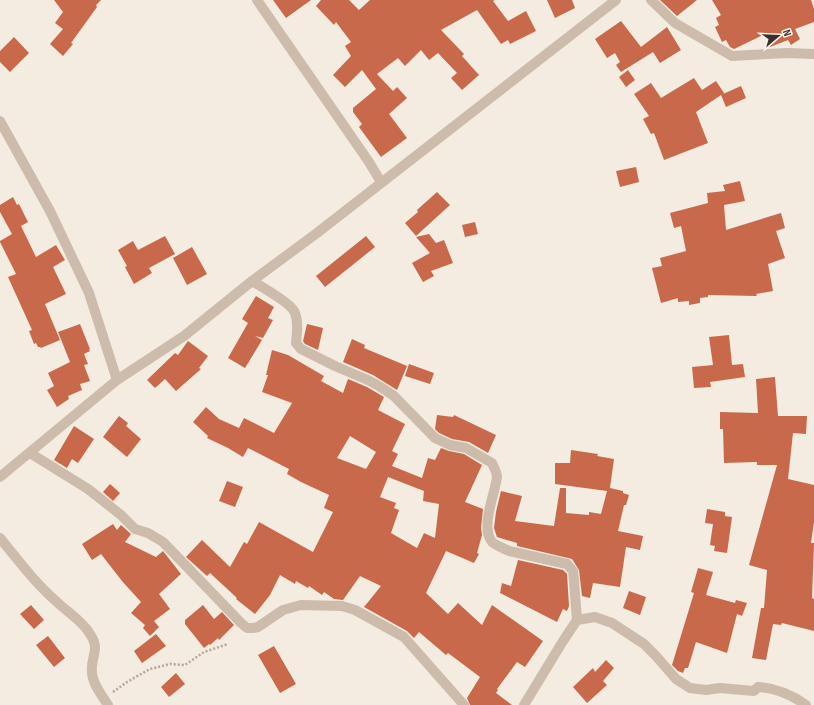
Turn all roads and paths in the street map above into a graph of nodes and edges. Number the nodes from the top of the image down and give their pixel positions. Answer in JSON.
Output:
{"nodes":[{"id":1,"x":616,"y":0,"type":"edge"},
{"id":2,"x":651,"y":0,"type":"edge"},
{"id":3,"x":258,"y":1,"type":"edge"},
{"id":4,"x":814,"y":54,"type":"edge"},
{"id":5,"x":0,"y":121,"type":"edge"},
{"id":6,"x":381,"y":182,"type":"junction"},
{"id":7,"x":252,"y":281,"type":"junction"},
{"id":8,"x":117,"y":380,"type":"junction"},
{"id":9,"x":30,"y":453,"type":"junction"},
{"id":10,"x":0,"y":477,"type":"edge"},
{"id":11,"x":0,"y":538,"type":"edge"},
{"id":12,"x":577,"y":620,"type":"junction"},
{"id":13,"x":228,"y":644,"type":"dead end"},
{"id":14,"x":107,"y":704,"type":"edge"},
{"id":15,"x":464,"y":705,"type":"edge"},
{"id":16,"x":524,"y":705,"type":"edge"},
{"id":17,"x":806,"y":705,"type":"edge"}],
"edges":[{"from":1,"to":6,"type":"street"},
{"from":2,"to":4,"type":"street"},
{"from":3,"to":6,"type":"street"},
{"from":5,"to":8,"type":"street"},
{"from":6,"to":7,"type":"street"},
{"from":7,"to":8,"type":"street"},
{"from":7,"to":12,"type":"street"},
{"from":8,"to":9,"type":"street"},
{"from":9,"to":10,"type":"street"},
{"from":9,"to":15,"type":"street"},
{"from":11,"to":14,"type":"street"},
{"from":12,"to":16,"type":"street"},
{"from":12,"to":17,"type":"street"},
{"from":13,"to":14,"type":"path"}]}
